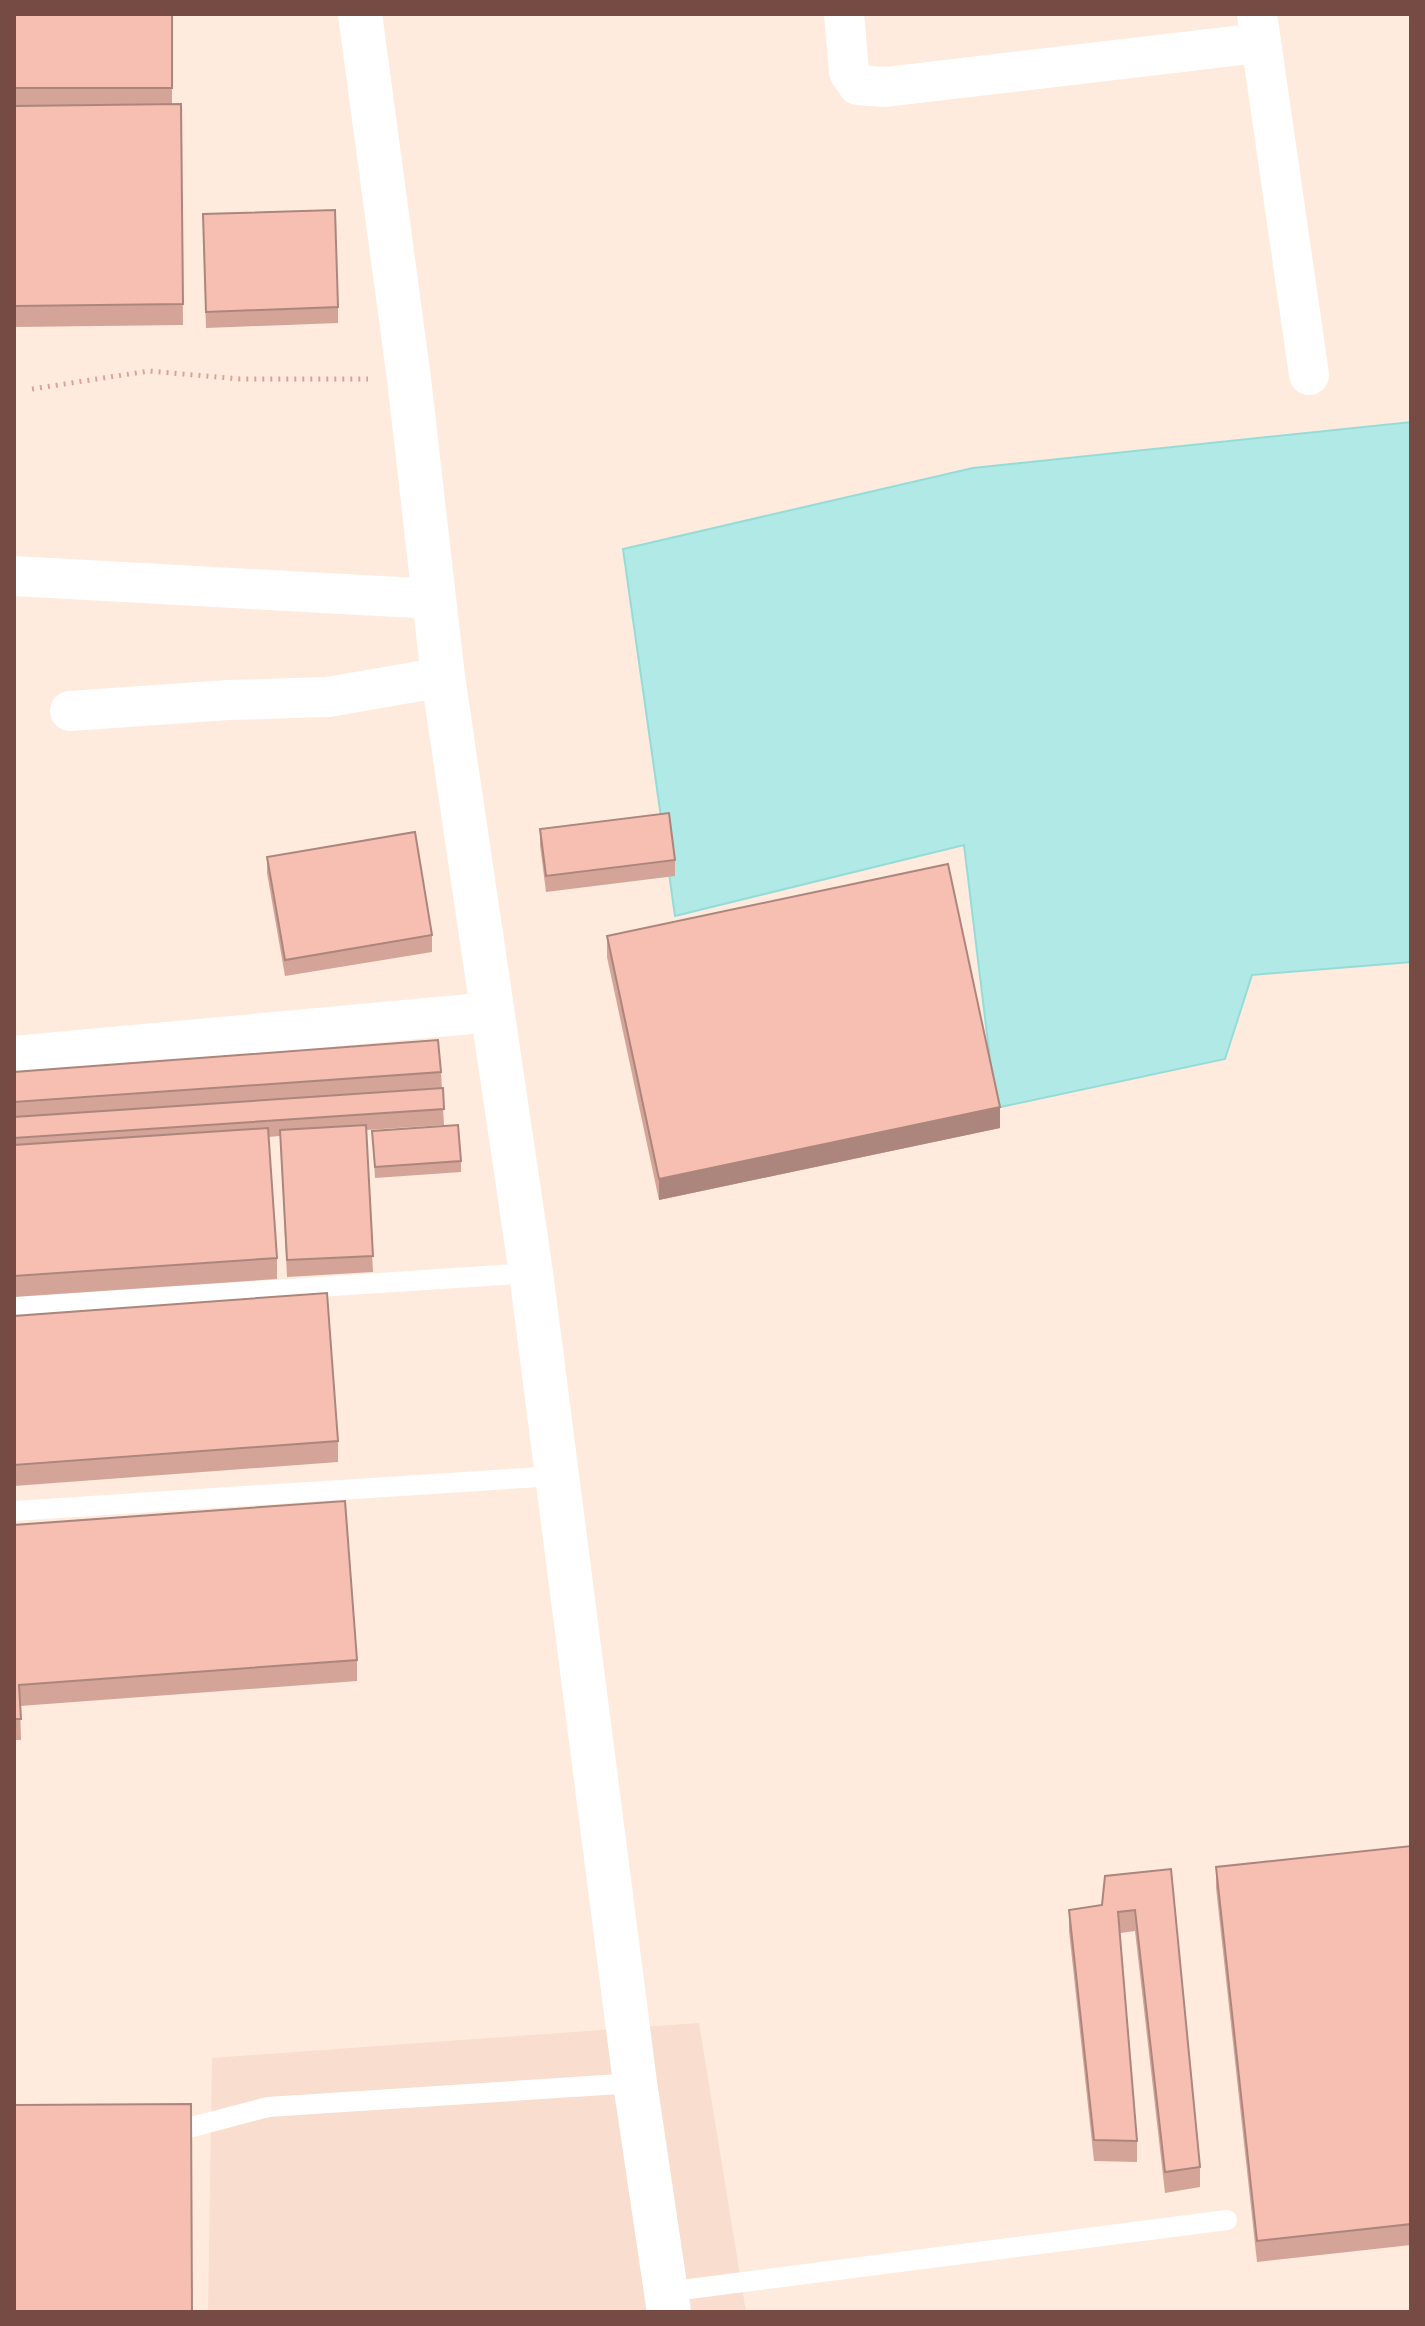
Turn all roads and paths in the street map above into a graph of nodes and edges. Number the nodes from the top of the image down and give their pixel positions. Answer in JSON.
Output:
{"nodes":[{"id":1,"x":844,"y":14,"type":"edge"},
{"id":2,"x":367,"y":15,"type":"edge"},
{"id":3,"x":1258,"y":29,"type":"edge"},
{"id":4,"x":1309,"y":375,"type":"dead end"},
{"id":5,"x":409,"y":379,"type":"junction"},
{"id":6,"x":32,"y":389,"type":"dead end"},
{"id":7,"x":14,"y":576,"type":"edge"},
{"id":8,"x":435,"y":599,"type":"junction"},
{"id":9,"x":443,"y":677,"type":"junction"},
{"id":10,"x":70,"y":711,"type":"dead end"},
{"id":11,"x":492,"y":1012,"type":"junction"},
{"id":12,"x":14,"y":1056,"type":"edge"},
{"id":13,"x":531,"y":1273,"type":"junction"},
{"id":14,"x":14,"y":1307,"type":"edge"},
{"id":15,"x":555,"y":1476,"type":"junction"},
{"id":16,"x":14,"y":1511,"type":"edge"},
{"id":17,"x":635,"y":2083,"type":"junction"},
{"id":18,"x":192,"y":2127,"type":"edge"},
{"id":19,"x":1227,"y":2220,"type":"dead end"},
{"id":20,"x":667,"y":2302,"type":"edge"}],
"edges":[{"from":1,"to":3,"type":"street"},
{"from":2,"to":5,"type":"street"},
{"from":3,"to":4,"type":"street"},
{"from":5,"to":6,"type":"path"},
{"from":5,"to":8,"type":"street"},
{"from":7,"to":8,"type":"street"},
{"from":8,"to":9,"type":"street"},
{"from":9,"to":10,"type":"street"},
{"from":9,"to":11,"type":"street"},
{"from":11,"to":12,"type":"street"},
{"from":11,"to":13,"type":"street"},
{"from":13,"to":14,"type":"lane"},
{"from":13,"to":15,"type":"street"},
{"from":15,"to":16,"type":"lane"},
{"from":15,"to":17,"type":"street"},
{"from":17,"to":18,"type":"lane"},
{"from":17,"to":20,"type":"street"},
{"from":19,"to":20,"type":"lane"}]}
